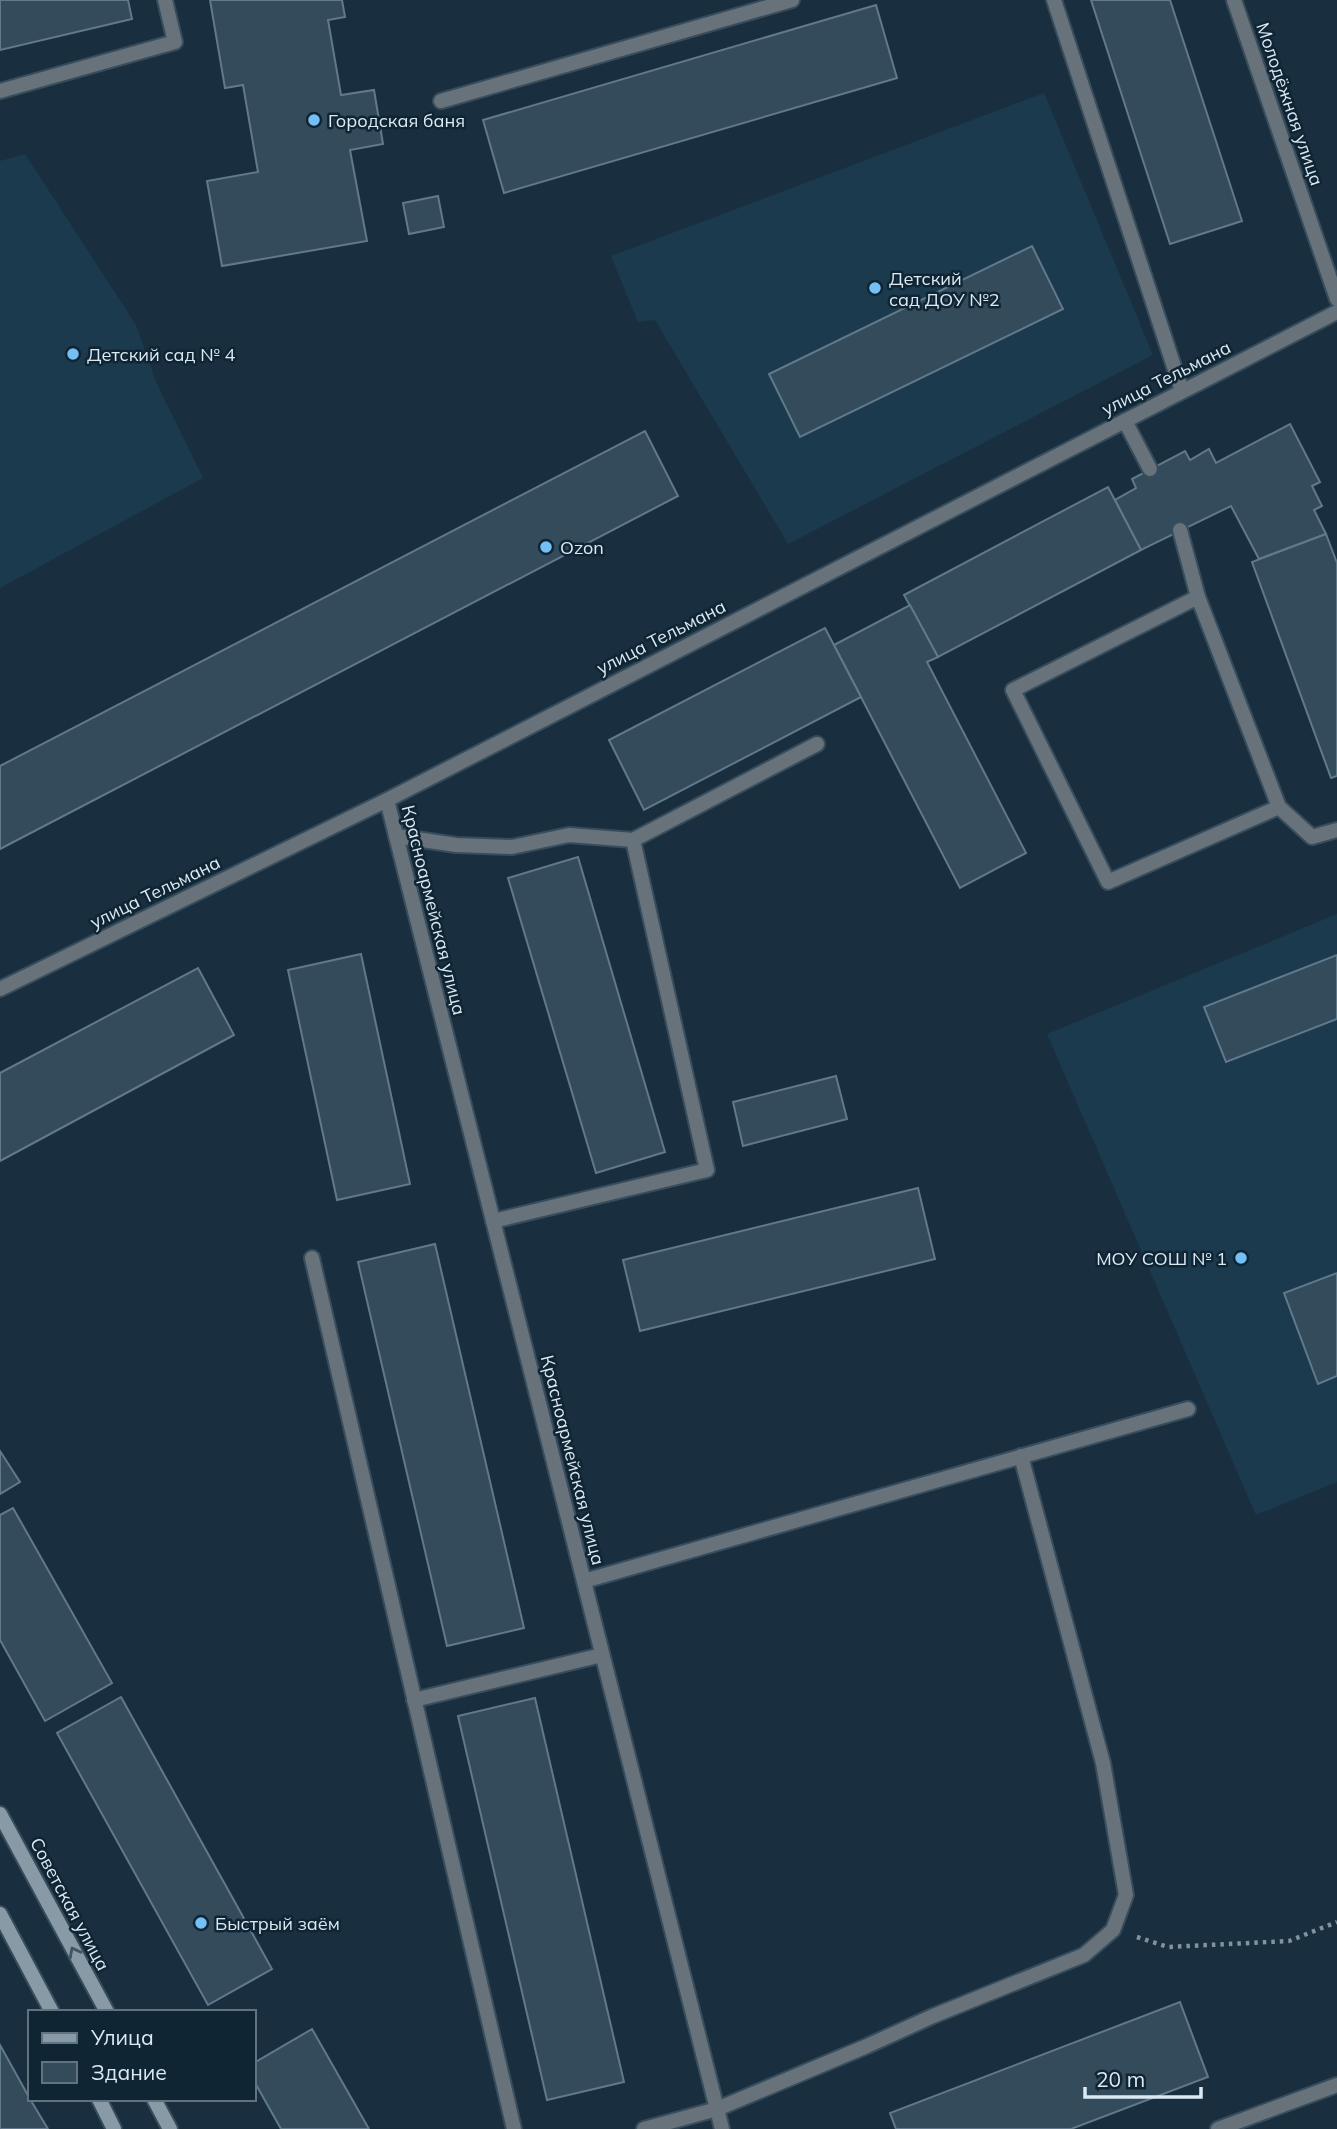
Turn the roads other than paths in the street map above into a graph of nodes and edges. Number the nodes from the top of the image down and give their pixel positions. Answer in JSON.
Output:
{"nodes":[{"id":1,"x":164,"y":0,"type":"edge"},
{"id":2,"x":792,"y":0,"type":"edge"},
{"id":3,"x":1054,"y":0,"type":"edge"},
{"id":4,"x":1234,"y":0,"type":"edge"},
{"id":5,"x":0,"y":91,"type":"edge"},
{"id":6,"x":441,"y":101,"type":"dead end"},
{"id":7,"x":1337,"y":299,"type":"edge"},
{"id":8,"x":1337,"y":312,"type":"edge"},
{"id":9,"x":1182,"y":391,"type":"junction"},
{"id":10,"x":1125,"y":421,"type":"junction"},
{"id":11,"x":1150,"y":469,"type":"dead end"},
{"id":12,"x":1180,"y":530,"type":"dead end"},
{"id":13,"x":1198,"y":597,"type":"junction"},
{"id":14,"x":817,"y":744,"type":"dead end"},
{"id":15,"x":387,"y":800,"type":"junction"},
{"id":16,"x":1279,"y":807,"type":"junction"},
{"id":17,"x":1337,"y":830,"type":"edge"},
{"id":18,"x":396,"y":836,"type":"junction"},
{"id":19,"x":633,"y":840,"type":"junction"},
{"id":20,"x":0,"y":989,"type":"edge"},
{"id":21,"x":493,"y":1221,"type":"junction"},
{"id":22,"x":312,"y":1258,"type":"dead end"},
{"id":23,"x":1188,"y":1409,"type":"dead end"},
{"id":24,"x":1021,"y":1457,"type":"junction"},
{"id":25,"x":584,"y":1581,"type":"junction"},
{"id":26,"x":603,"y":1655,"type":"junction"},
{"id":27,"x":414,"y":1700,"type":"junction"},
{"id":28,"x":0,"y":1814,"type":"edge"},
{"id":29,"x":0,"y":1914,"type":"edge"},
{"id":30,"x":51,"y":2010,"type":"edge"},
{"id":31,"x":106,"y":2010,"type":"edge"},
{"id":32,"x":1337,"y":2085,"type":"edge"},
{"id":33,"x":100,"y":2101,"type":"edge"},
{"id":34,"x":155,"y":2101,"type":"edge"},
{"id":35,"x":717,"y":2109,"type":"junction"},
{"id":36,"x":114,"y":2129,"type":"edge"},
{"id":37,"x":170,"y":2129,"type":"edge"},
{"id":38,"x":514,"y":2129,"type":"edge"},
{"id":39,"x":644,"y":2129,"type":"edge"},
{"id":40,"x":722,"y":2129,"type":"edge"},
{"id":41,"x":1218,"y":2129,"type":"edge"}],
"edges":[{"from":1,"to":5,"type":"street"},
{"from":2,"to":6,"type":"street"},
{"from":3,"to":9,"type":"street"},
{"from":4,"to":7,"type":"street","name":"Молодёжная улица"},
{"from":8,"to":9,"type":"street","name":"улица Тельмана"},
{"from":9,"to":10,"type":"street","name":"улица Тельмана"},
{"from":10,"to":11,"type":"street"},
{"from":10,"to":15,"type":"street","name":"улица Тельмана"},
{"from":12,"to":13,"type":"street"},
{"from":13,"to":16,"type":"street"},
{"from":13,"to":16,"type":"street"},
{"from":14,"to":19,"type":"street"},
{"from":15,"to":18,"type":"street","name":"Красноармейская улица"},
{"from":15,"to":20,"type":"street","name":"улица Тельмана"},
{"from":16,"to":17,"type":"street"},
{"from":18,"to":19,"type":"street"},
{"from":18,"to":21,"type":"street","name":"Красноармейская улица"},
{"from":19,"to":21,"type":"street"},
{"from":21,"to":25,"type":"street","name":"Красноармейская улица"},
{"from":22,"to":27,"type":"street"},
{"from":23,"to":24,"type":"street"},
{"from":24,"to":25,"type":"street"},
{"from":24,"to":35,"type":"street"},
{"from":25,"to":26,"type":"street","name":"Красноармейская улица"},
{"from":26,"to":27,"type":"street"},
{"from":26,"to":35,"type":"street","name":"Красноармейская улица"},
{"from":27,"to":38,"type":"street"},
{"from":31,"to":28,"type":"main road","name":"Советская улица","one_way":true},
{"from":29,"to":30,"type":"main road"},
{"from":32,"to":41,"type":"street"},
{"from":33,"to":36,"type":"main road"},
{"from":34,"to":37,"type":"main road"},
{"from":35,"to":39,"type":"street"},
{"from":35,"to":40,"type":"street","name":"Красноармейская улица"}]}
